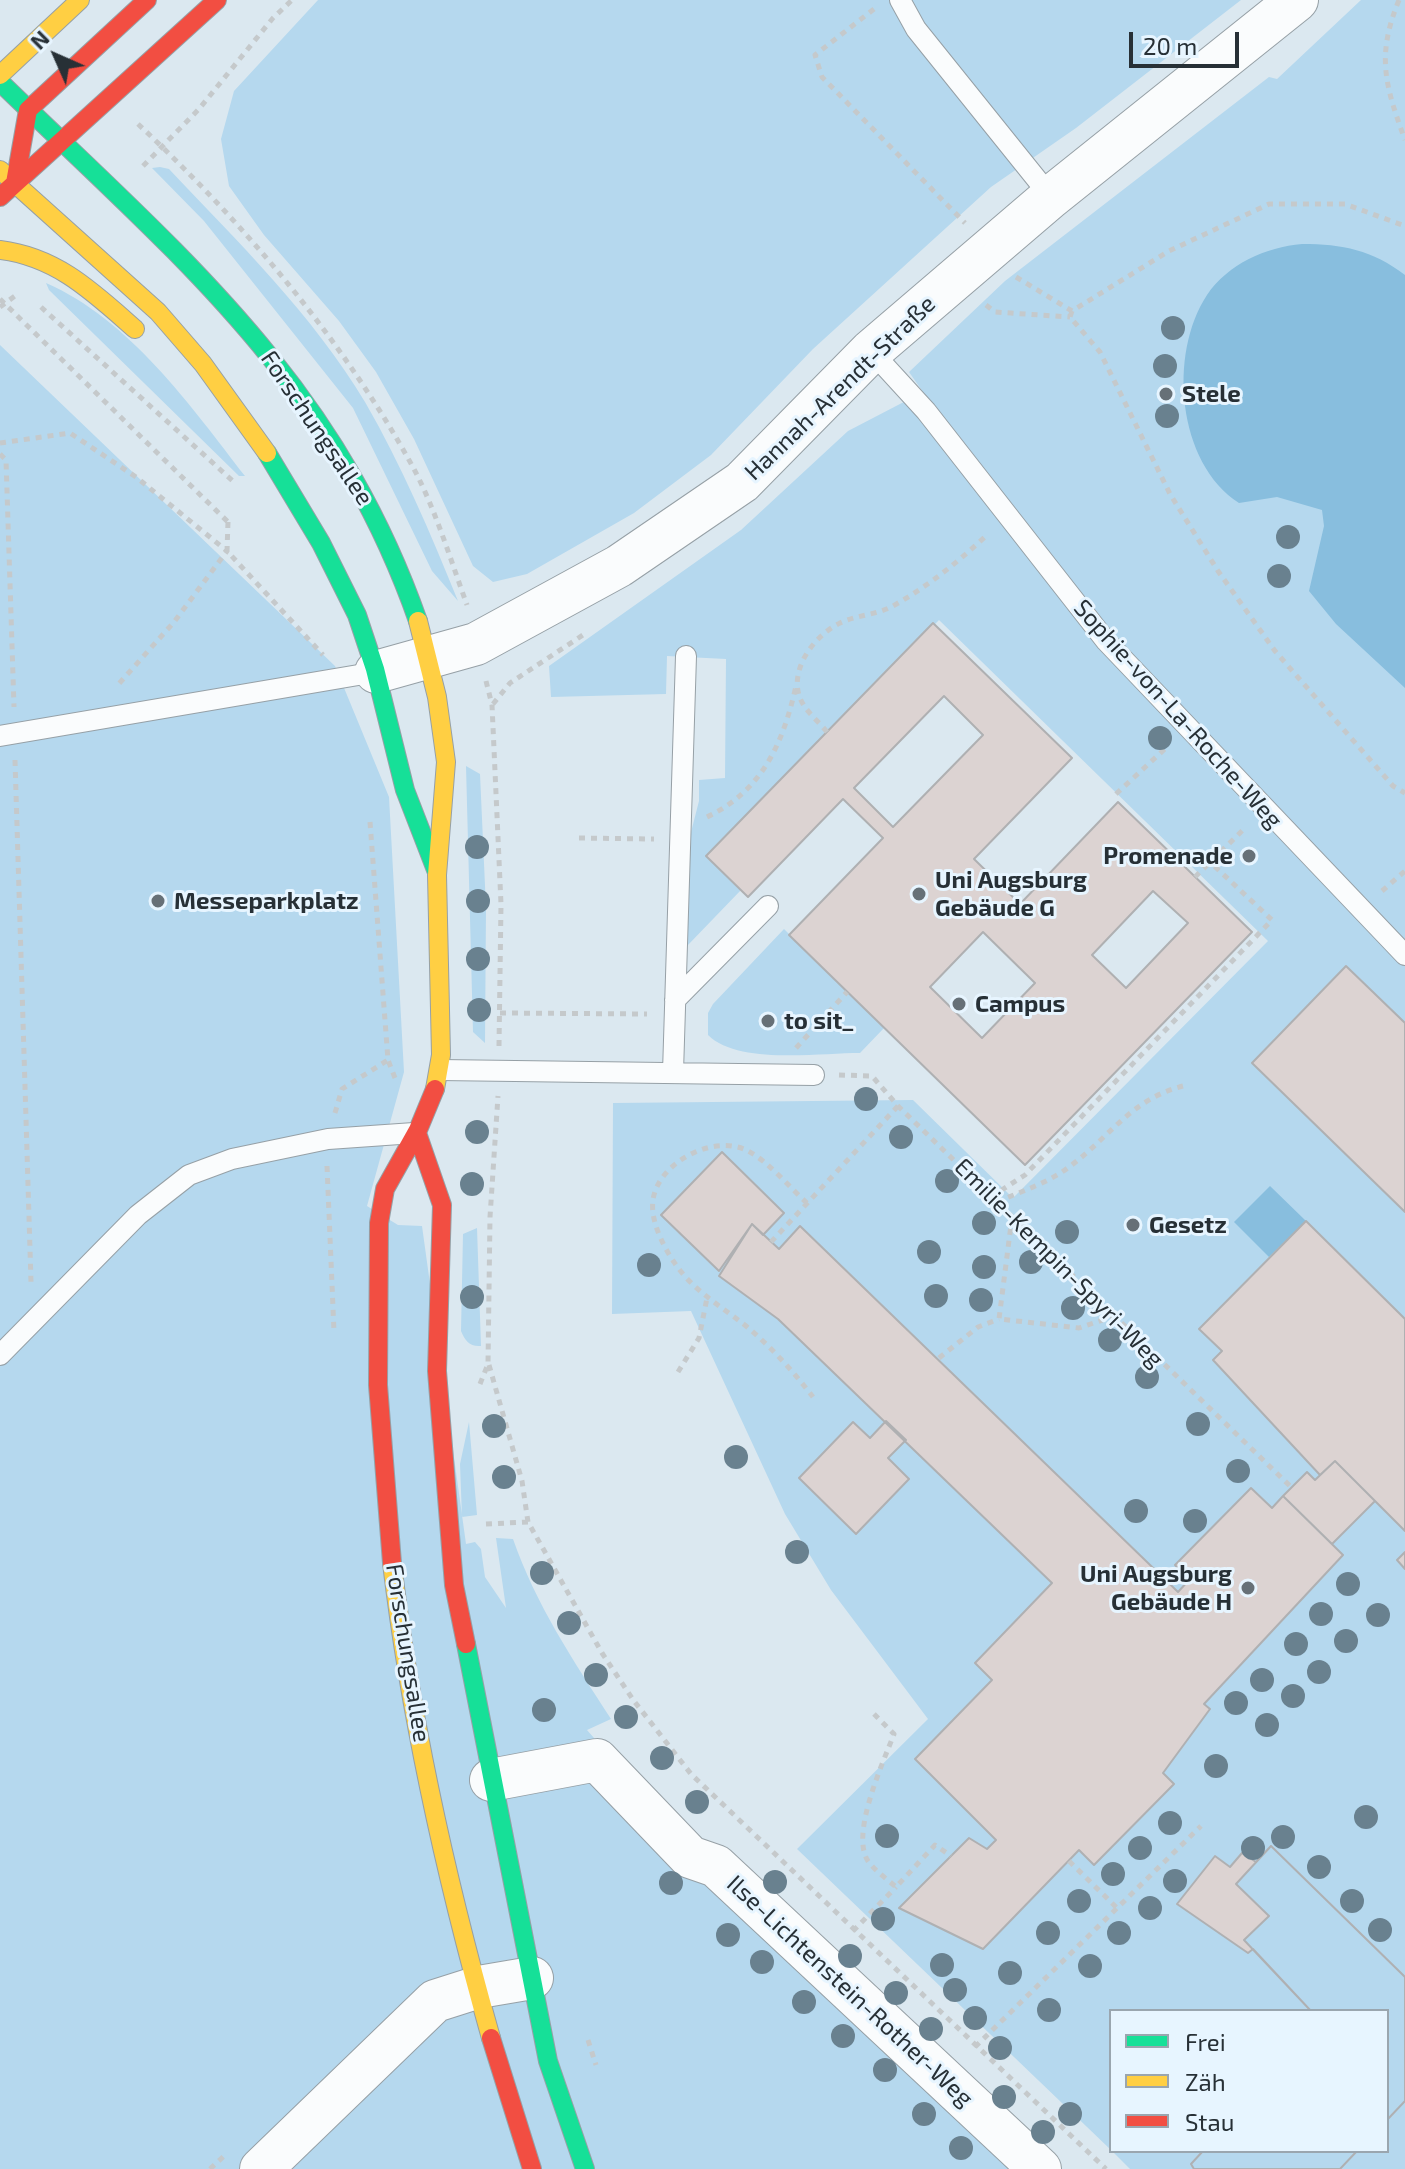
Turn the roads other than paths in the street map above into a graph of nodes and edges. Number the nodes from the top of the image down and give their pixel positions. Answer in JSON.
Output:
{"nodes":[{"id":1,"x":80,"y":0,"type":"edge"},
{"id":2,"x":147,"y":0,"type":"edge"},
{"id":3,"x":217,"y":0,"type":"edge"},
{"id":4,"x":1297,"y":0,"type":"edge"},
{"id":5,"x":892,"y":3,"type":"edge"},
{"id":6,"x":0,"y":75,"type":"edge"},
{"id":7,"x":0,"y":82,"type":"edge"},
{"id":8,"x":28,"y":110,"type":"junction"},
{"id":9,"x":60,"y":141,"type":"junction"},
{"id":10,"x":0,"y":170,"type":"edge"},
{"id":11,"x":15,"y":183,"type":"junction"},
{"id":12,"x":0,"y":197,"type":"edge"},
{"id":13,"x":1051,"y":197,"type":"junction"},
{"id":14,"x":0,"y":250,"type":"edge"},
{"id":15,"x":154,"y":345,"type":"dead end"},
{"id":16,"x":871,"y":351,"type":"junction"},
{"id":17,"x":176,"y":363,"type":"dead end"},
{"id":18,"x":247,"y":427,"type":"junction"},
{"id":19,"x":686,"y":656,"type":"dead end"},
{"id":20,"x":428,"y":659,"type":"junction"},
{"id":21,"x":360,"y":674,"type":"junction"},
{"id":22,"x":7,"y":734,"type":"edge"},
{"id":23,"x":436,"y":870,"type":"junction"},
{"id":24,"x":768,"y":906,"type":"dead end"},
{"id":25,"x":1405,"y":955,"type":"edge"},
{"id":26,"x":674,"y":1007,"type":"junction"},
{"id":27,"x":440,"y":1070,"type":"junction"},
{"id":28,"x":673,"y":1072,"type":"junction"},
{"id":29,"x":814,"y":1075,"type":"road end"},
{"id":30,"x":417,"y":1133,"type":"junction"},
{"id":31,"x":0,"y":1355,"type":"edge"},
{"id":32,"x":491,"y":1780,"type":"junction"},
{"id":33,"x":532,"y":1978,"type":"junction"},
{"id":34,"x":479,"y":1987,"type":"junction"},
{"id":35,"x":261,"y":2169,"type":"edge"},
{"id":36,"x":532,"y":2169,"type":"edge"},
{"id":37,"x":585,"y":2169,"type":"edge"},
{"id":38,"x":1040,"y":2169,"type":"edge"}],
"edges":[{"from":1,"to":6,"type":"street"},
{"from":2,"to":8,"type":"street"},
{"from":3,"to":9,"type":"street"},
{"from":4,"to":13,"type":"street","name":"Hannah-Arendt-Straße"},
{"from":5,"to":13,"type":"lane"},
{"from":7,"to":8,"type":"street","name":"Forschungsallee"},
{"from":8,"to":9,"type":"street","name":"Forschungsallee"},
{"from":8,"to":11,"type":"street"},
{"from":9,"to":11,"type":"street"},
{"from":9,"to":20,"type":"street","name":"Forschungsallee"},
{"from":10,"to":11,"type":"street","name":"Forschungsallee"},
{"from":11,"to":12,"type":"street"},
{"from":11,"to":18,"type":"street","name":"Forschungsallee"},
{"from":13,"to":16,"type":"street","name":"Hannah-Arendt-Straße"},
{"from":14,"to":15,"type":"street"},
{"from":16,"to":20,"type":"street","name":"Hannah-Arendt-Straße"},
{"from":16,"to":25,"type":"lane","name":"Sophie-von-La-Roche-Weg"},
{"from":17,"to":18,"type":"street"},
{"from":18,"to":21,"type":"street","name":"Forschungsallee"},
{"from":19,"to":26,"type":"lane"},
{"from":20,"to":21,"type":"street","name":"Hannah-Arendt-Straße"},
{"from":20,"to":23,"type":"street","name":"Forschungsallee"},
{"from":21,"to":22,"type":"lane"},
{"from":21,"to":23,"type":"street","name":"Forschungsallee"},
{"from":23,"to":27,"type":"street","name":"Forschungsallee"},
{"from":24,"to":26,"type":"lane"},
{"from":26,"to":28,"type":"lane"},
{"from":27,"to":28,"type":"lane"},
{"from":27,"to":30,"type":"street","name":"Forschungsallee"},
{"from":28,"to":29,"type":"lane"},
{"from":30,"to":31,"type":"lane"},
{"from":30,"to":32,"type":"street"},
{"from":30,"to":34,"type":"street","name":"Forschungsallee"},
{"from":32,"to":33,"type":"street"},
{"from":32,"to":38,"type":"street","name":"Ilse-Lichtenstein-Rother-Weg"},
{"from":33,"to":34,"type":"street"},
{"from":33,"to":37,"type":"street"},
{"from":34,"to":35,"type":"street"},
{"from":34,"to":36,"type":"street","name":"Forschungsallee"}]}
